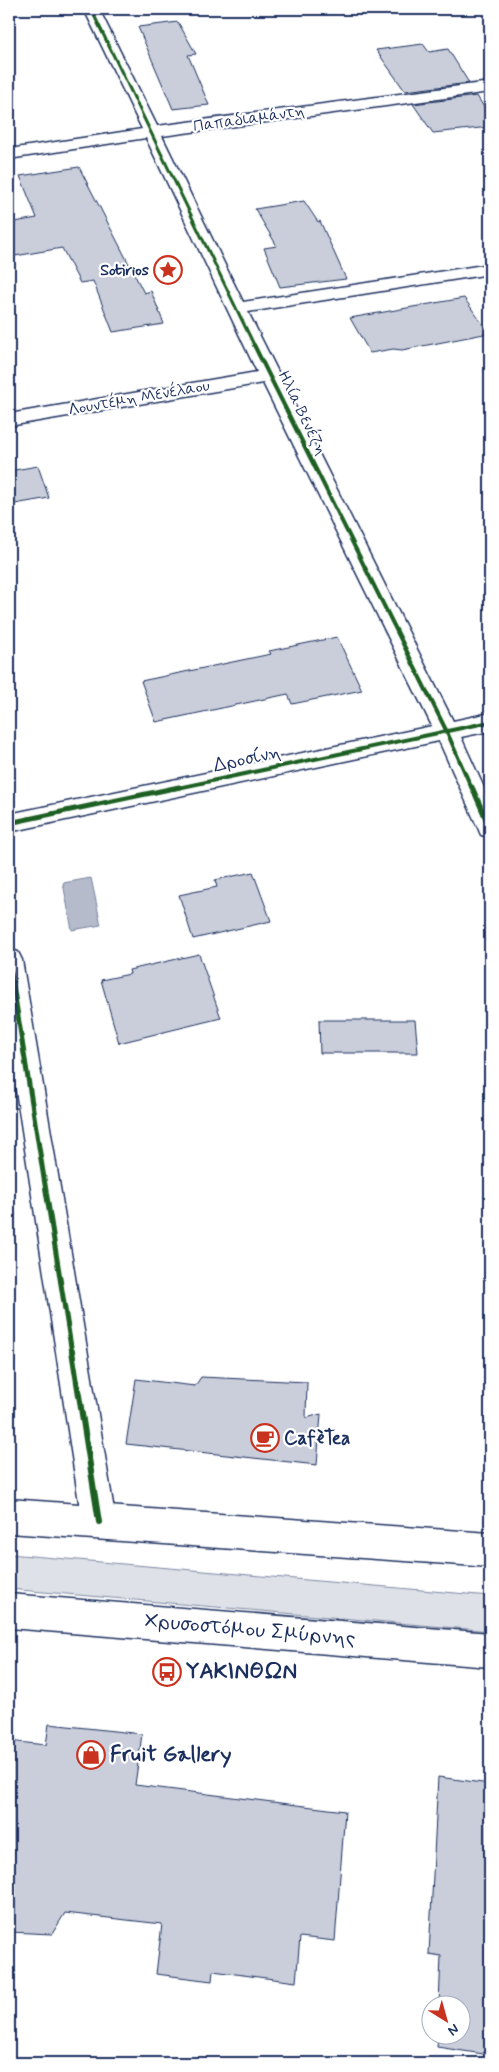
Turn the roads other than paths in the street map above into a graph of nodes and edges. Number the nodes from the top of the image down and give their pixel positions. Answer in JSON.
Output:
{"nodes":[{"id":1,"x":91,"y":9,"type":"edge"},
{"id":2,"x":490,"y":87,"type":"edge"},
{"id":3,"x":152,"y":132,"type":"junction"},
{"id":4,"x":9,"y":154,"type":"edge"},
{"id":5,"x":490,"y":269,"type":"edge"},
{"id":6,"x":236,"y":308,"type":"junction"},
{"id":7,"x":269,"y":376,"type":"junction"},
{"id":8,"x":9,"y":420,"type":"edge"},
{"id":9,"x":490,"y":722,"type":"edge"},
{"id":10,"x":447,"y":732,"type":"junction"},
{"id":11,"x":9,"y":823,"type":"edge"},
{"id":12,"x":490,"y":828,"type":"edge"},
{"id":13,"x":9,"y":960,"type":"edge"},
{"id":14,"x":9,"y":1516,"type":"edge"},
{"id":15,"x":98,"y":1522,"type":"junction"},
{"id":16,"x":490,"y":1550,"type":"edge"},
{"id":17,"x":9,"y":1611,"type":"edge"},
{"id":18,"x":490,"y":1650,"type":"edge"}],
"edges":[{"from":1,"to":3,"type":"street","name":"Ηλία Βενέζη"},
{"from":2,"to":3,"type":"street","name":"Παπαδιαμάντη"},
{"from":3,"to":4,"type":"street","name":"Παπαδιαμάντη"},
{"from":3,"to":6,"type":"street","name":"Ηλία Βενέζη"},
{"from":5,"to":6,"type":"street"},
{"from":6,"to":7,"type":"street","name":"Ηλία Βενέζη"},
{"from":7,"to":8,"type":"street","name":"Λουντέμη Μενέλαου"},
{"from":7,"to":10,"type":"street","name":"Ηλία Βενέζη"},
{"from":9,"to":10,"type":"street","name":"Δροσίνη"},
{"from":10,"to":11,"type":"street","name":"Δροσίνη"},
{"from":10,"to":12,"type":"street","name":"Ηλία Βενέζη"},
{"from":13,"to":15,"type":"street"},
{"from":14,"to":15,"type":"street"},
{"from":15,"to":16,"type":"street"},
{"from":17,"to":18,"type":"street","name":"Χρυσοστόμου Σμύρνης"}]}
